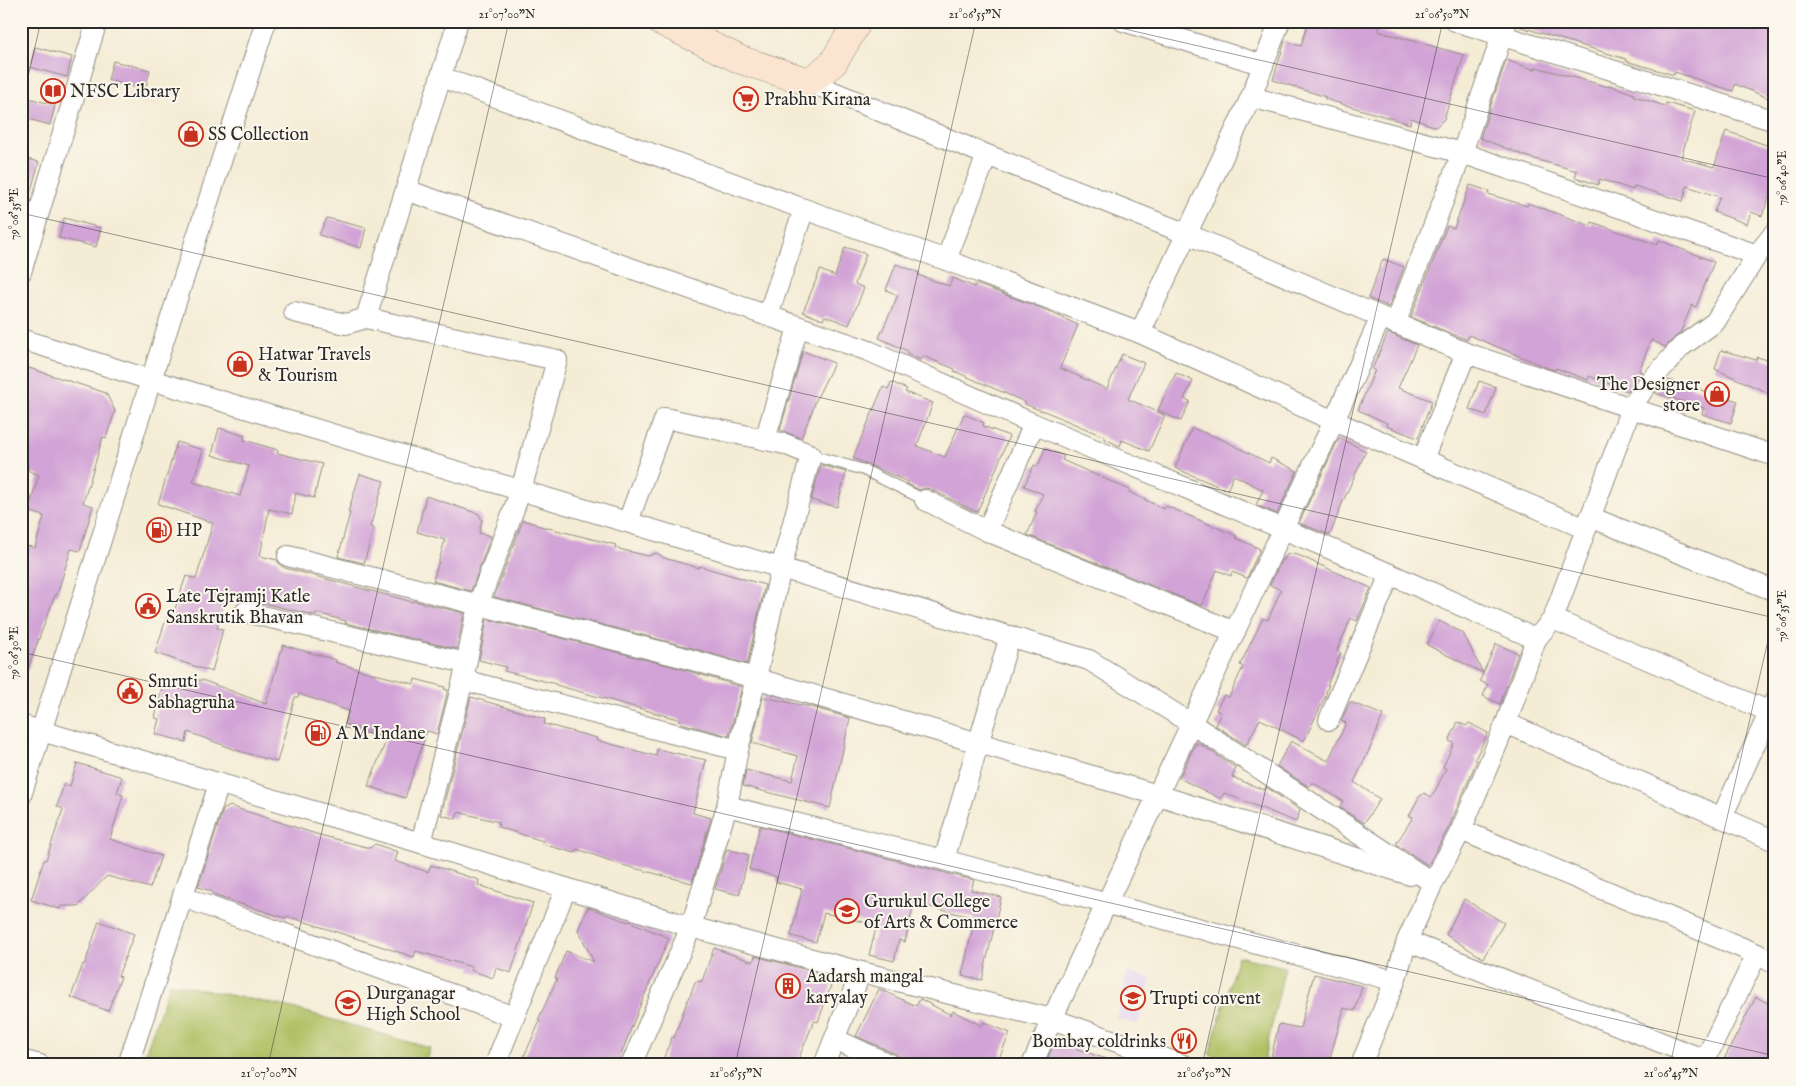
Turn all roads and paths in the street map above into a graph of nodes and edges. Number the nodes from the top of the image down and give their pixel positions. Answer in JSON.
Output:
{"nodes":[{"id":1,"x":97,"y":21,"type":"edge"},
{"id":2,"x":266,"y":21,"type":"edge"},
{"id":3,"x":458,"y":21,"type":"edge"},
{"id":4,"x":660,"y":21,"type":"edge"},
{"id":5,"x":858,"y":21,"type":"edge"},
{"id":6,"x":1123,"y":21,"type":"edge"},
{"id":7,"x":1280,"y":21,"type":"edge"},
{"id":8,"x":1455,"y":21,"type":"edge"},
{"id":9,"x":1504,"y":28,"type":"edge"},
{"id":10,"x":1263,"y":65,"type":"junction"},
{"id":11,"x":441,"y":77,"type":"junction"},
{"id":12,"x":809,"y":82,"type":"junction"},
{"id":13,"x":1251,"y":97,"type":"junction"},
{"id":14,"x":1775,"y":120,"type":"edge"},
{"id":15,"x":1462,"y":154,"type":"junction"},
{"id":16,"x":987,"y":155,"type":"junction"},
{"id":17,"x":406,"y":190,"type":"junction"},
{"id":18,"x":804,"y":209,"type":"junction"},
{"id":19,"x":1775,"y":232,"type":"edge"},
{"id":20,"x":1187,"y":234,"type":"junction"},
{"id":21,"x":1757,"y":255,"type":"junction"},
{"id":22,"x":946,"y":260,"type":"junction"},
{"id":23,"x":21,"y":272,"type":"edge"},
{"id":24,"x":294,"y":312,"type":"dead end"},
{"id":25,"x":768,"y":315,"type":"junction"},
{"id":26,"x":366,"y":318,"type":"junction"},
{"id":27,"x":1388,"y":320,"type":"junction"},
{"id":28,"x":798,"y":327,"type":"junction"},
{"id":29,"x":1140,"y":334,"type":"junction"},
{"id":30,"x":21,"y":339,"type":"edge"},
{"id":31,"x":1466,"y":353,"type":"junction"},
{"id":32,"x":151,"y":380,"type":"junction"},
{"id":33,"x":1631,"y":408,"type":"junction"},
{"id":34,"x":1334,"y":421,"type":"junction"},
{"id":35,"x":1034,"y":424,"type":"junction"},
{"id":36,"x":765,"y":440,"type":"junction"},
{"id":37,"x":811,"y":455,"type":"junction"},
{"id":38,"x":1775,"y":456,"type":"edge"},
{"id":39,"x":1423,"y":459,"type":"junction"},
{"id":40,"x":521,"y":490,"type":"junction"},
{"id":41,"x":925,"y":500,"type":"joint"},
{"id":42,"x":628,"y":522,"type":"junction"},
{"id":43,"x":1588,"y":523,"type":"junction"},
{"id":44,"x":1283,"y":530,"type":"junction"},
{"id":45,"x":987,"y":531,"type":"junction"},
{"id":46,"x":288,"y":556,"type":"dead end"},
{"id":47,"x":781,"y":568,"type":"junction"},
{"id":48,"x":1390,"y":574,"type":"junction"},
{"id":49,"x":1775,"y":591,"type":"edge"},
{"id":50,"x":478,"y":605,"type":"junction"},
{"id":51,"x":244,"y":612,"type":"dead end"},
{"id":52,"x":1553,"y":619,"type":"junction"},
{"id":53,"x":1235,"y":632,"type":"junction"},
{"id":54,"x":1010,"y":636,"type":"junction"},
{"id":55,"x":1536,"y":639,"type":"junction"},
{"id":56,"x":465,"y":671,"type":"junction"},
{"id":57,"x":756,"y":678,"type":"junction"},
{"id":58,"x":1773,"y":708,"type":"edge"},
{"id":59,"x":1329,"y":720,"type":"dead end"},
{"id":60,"x":1506,"y":723,"type":"junction"},
{"id":61,"x":1192,"y":724,"type":"junction"},
{"id":62,"x":21,"y":725,"type":"edge"},
{"id":63,"x":41,"y":732,"type":"junction"},
{"id":64,"x":978,"y":743,"type":"junction"},
{"id":65,"x":738,"y":750,"type":"junction"},
{"id":66,"x":219,"y":784,"type":"junction"},
{"id":67,"x":1158,"y":794,"type":"junction"},
{"id":68,"x":21,"y":796,"type":"edge"},
{"id":69,"x":727,"y":806,"type":"junction"},
{"id":70,"x":1722,"y":817,"type":"junction"},
{"id":71,"x":1461,"y":830,"type":"junction"},
{"id":72,"x":1775,"y":841,"type":"edge"},
{"id":73,"x":421,"y":844,"type":"junction"},
{"id":74,"x":944,"y":860,"type":"junction"},
{"id":75,"x":1433,"y":883,"type":"junction"},
{"id":76,"x":566,"y":888,"type":"junction"},
{"id":77,"x":183,"y":897,"type":"junction"},
{"id":78,"x":1107,"y":904,"type":"junction"},
{"id":79,"x":691,"y":927,"type":"junction"},
{"id":80,"x":1407,"y":941,"type":"junction"},
{"id":81,"x":1757,"y":954,"type":"junction"},
{"id":82,"x":1775,"y":964,"type":"edge"},
{"id":83,"x":861,"y":972,"type":"junction"},
{"id":84,"x":1395,"y":981,"type":"junction"},
{"id":85,"x":514,"y":1017,"type":"junction"},
{"id":86,"x":1052,"y":1019,"type":"junction"},
{"id":87,"x":835,"y":1039,"type":"junction"},
{"id":88,"x":21,"y":1060,"type":"edge"},
{"id":89,"x":1366,"y":1063,"type":"edge"},
{"id":90,"x":1704,"y":1063,"type":"edge"},
{"id":91,"x":40,"y":1065,"type":"edge"},
{"id":92,"x":128,"y":1065,"type":"edge"},
{"id":93,"x":494,"y":1065,"type":"edge"},
{"id":94,"x":632,"y":1065,"type":"edge"},
{"id":95,"x":824,"y":1065,"type":"edge"},
{"id":96,"x":891,"y":1065,"type":"edge"},
{"id":97,"x":1032,"y":1065,"type":"edge"},
{"id":98,"x":1183,"y":1065,"type":"edge"}],
"edges":[{"from":1,"to":23,"type":"street"},
{"from":2,"to":32,"type":"street"},
{"from":3,"to":11,"type":"street"},
{"from":4,"to":12,"type":"main road"},
{"from":5,"to":12,"type":"main road"},
{"from":6,"to":10,"type":"street"},
{"from":7,"to":10,"type":"street"},
{"from":8,"to":9,"type":"street"},
{"from":9,"to":14,"type":"street"},
{"from":9,"to":15,"type":"street"},
{"from":10,"to":13,"type":"street"},
{"from":11,"to":17,"type":"street"},
{"from":11,"to":18,"type":"street"},
{"from":12,"to":16,"type":"street"},
{"from":13,"to":15,"type":"street"},
{"from":13,"to":20,"type":"street"},
{"from":15,"to":21,"type":"street"},
{"from":15,"to":27,"type":"street"},
{"from":16,"to":20,"type":"street"},
{"from":16,"to":22,"type":"street"},
{"from":17,"to":25,"type":"street"},
{"from":17,"to":26,"type":"street"},
{"from":18,"to":22,"type":"street"},
{"from":18,"to":25,"type":"street"},
{"from":19,"to":21,"type":"street"},
{"from":20,"to":27,"type":"street"},
{"from":20,"to":29,"type":"street"},
{"from":21,"to":33,"type":"street"},
{"from":22,"to":29,"type":"street"},
{"from":24,"to":26,"type":"street"},
{"from":25,"to":28,"type":"street"},
{"from":26,"to":40,"type":"street"},
{"from":27,"to":31,"type":"street"},
{"from":27,"to":34,"type":"street"},
{"from":28,"to":35,"type":"street"},
{"from":28,"to":36,"type":"street"},
{"from":29,"to":34,"type":"street"},
{"from":30,"to":32,"type":"street"},
{"from":31,"to":33,"type":"street"},
{"from":31,"to":39,"type":"street"},
{"from":32,"to":40,"type":"street"},
{"from":32,"to":63,"type":"street"},
{"from":33,"to":38,"type":"street"},
{"from":33,"to":43,"type":"street"},
{"from":34,"to":39,"type":"street"},
{"from":34,"to":44,"type":"street"},
{"from":35,"to":44,"type":"street"},
{"from":35,"to":45,"type":"street"},
{"from":36,"to":37,"type":"street"},
{"from":36,"to":42,"type":"street"},
{"from":37,"to":41,"type":"lane"},
{"from":37,"to":47,"type":"street"},
{"from":39,"to":43,"type":"street"},
{"from":40,"to":42,"type":"street"},
{"from":40,"to":50,"type":"street"},
{"from":41,"to":45,"type":"street"},
{"from":42,"to":47,"type":"street"},
{"from":43,"to":49,"type":"street"},
{"from":43,"to":52,"type":"street"},
{"from":44,"to":48,"type":"street"},
{"from":44,"to":53,"type":"street"},
{"from":45,"to":53,"type":"street"},
{"from":46,"to":50,"type":"street"},
{"from":47,"to":54,"type":"street"},
{"from":47,"to":57,"type":"street"},
{"from":48,"to":55,"type":"street"},
{"from":48,"to":59,"type":"street"},
{"from":50,"to":56,"type":"street"},
{"from":50,"to":57,"type":"street"},
{"from":51,"to":56,"type":"street"},
{"from":52,"to":55,"type":"street"},
{"from":52,"to":58,"type":"street"},
{"from":53,"to":61,"type":"street"},
{"from":54,"to":61,"type":"street"},
{"from":54,"to":64,"type":"street"},
{"from":55,"to":60,"type":"street"},
{"from":56,"to":65,"type":"street"},
{"from":56,"to":73,"type":"street"},
{"from":57,"to":64,"type":"street"},
{"from":57,"to":65,"type":"street"},
{"from":58,"to":70,"type":"street"},
{"from":60,"to":70,"type":"street"},
{"from":60,"to":71,"type":"street"},
{"from":61,"to":67,"type":"street"},
{"from":61,"to":75,"type":"street"},
{"from":62,"to":63,"type":"street"},
{"from":63,"to":66,"type":"street"},
{"from":63,"to":68,"type":"street"},
{"from":64,"to":67,"type":"street"},
{"from":64,"to":74,"type":"street"},
{"from":65,"to":69,"type":"street"},
{"from":66,"to":73,"type":"street"},
{"from":66,"to":77,"type":"street"},
{"from":67,"to":75,"type":"street"},
{"from":67,"to":78,"type":"street"},
{"from":69,"to":74,"type":"street"},
{"from":69,"to":79,"type":"street"},
{"from":70,"to":72,"type":"street"},
{"from":71,"to":75,"type":"street"},
{"from":71,"to":81,"type":"street"},
{"from":73,"to":76,"type":"street"},
{"from":74,"to":78,"type":"street"},
{"from":75,"to":80,"type":"street"},
{"from":76,"to":79,"type":"street"},
{"from":76,"to":85,"type":"street"},
{"from":77,"to":85,"type":"street"},
{"from":77,"to":92,"type":"street"},
{"from":78,"to":84,"type":"street"},
{"from":78,"to":86,"type":"street"},
{"from":79,"to":83,"type":"street"},
{"from":79,"to":94,"type":"street"},
{"from":80,"to":84,"type":"street"},
{"from":80,"to":90,"type":"street"},
{"from":81,"to":82,"type":"street"},
{"from":81,"to":90,"type":"street"},
{"from":83,"to":86,"type":"street"},
{"from":83,"to":87,"type":"street"},
{"from":84,"to":89,"type":"street"},
{"from":85,"to":93,"type":"street"},
{"from":86,"to":97,"type":"street"},
{"from":86,"to":98,"type":"street"},
{"from":87,"to":95,"type":"street"},
{"from":87,"to":96,"type":"street"},
{"from":88,"to":91,"type":"street"}]}
